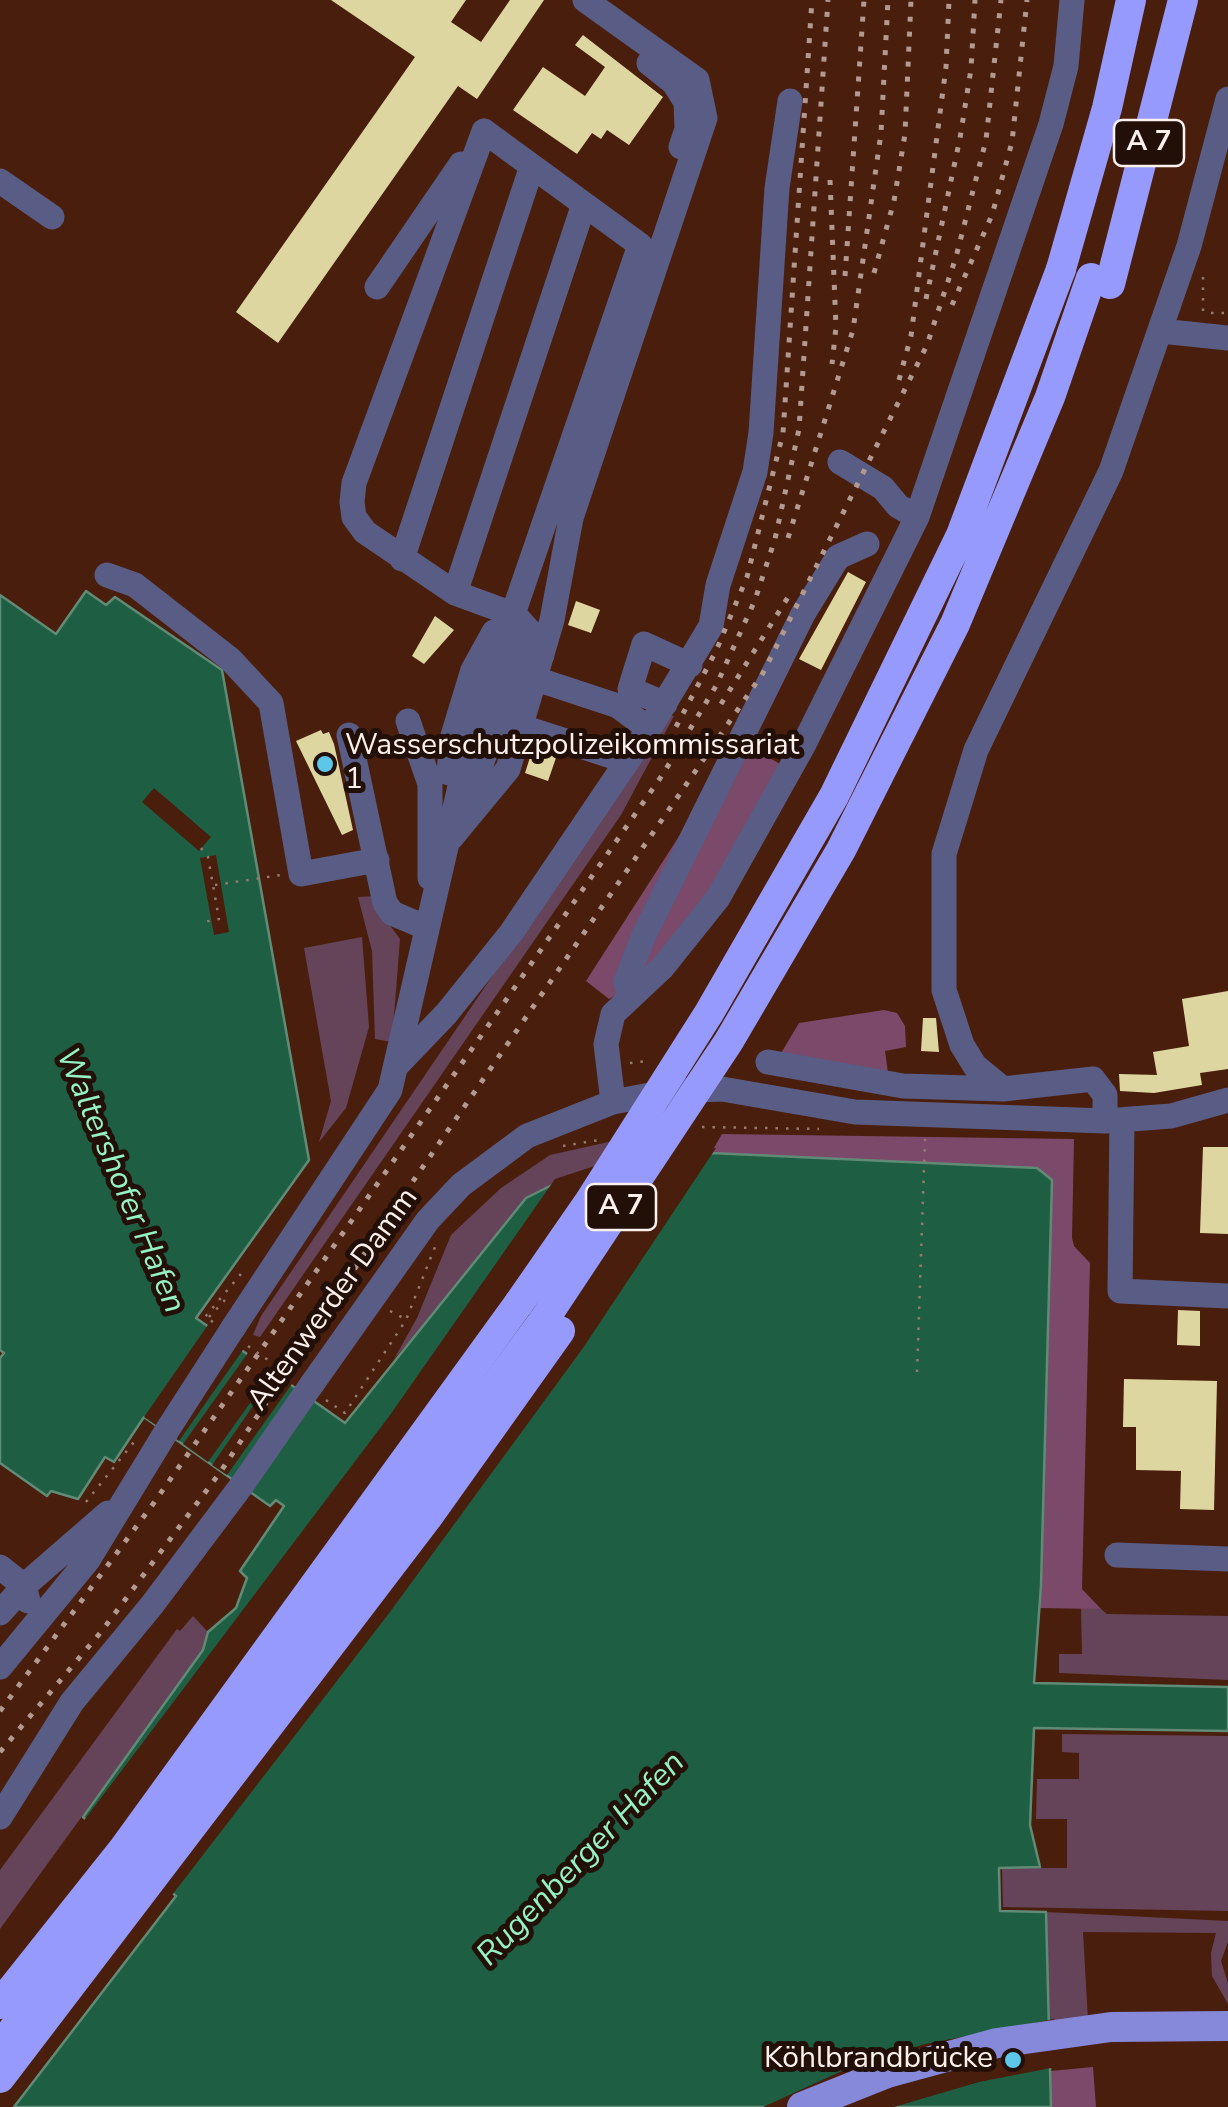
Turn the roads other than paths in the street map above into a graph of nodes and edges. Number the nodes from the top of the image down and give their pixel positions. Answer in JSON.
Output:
{"nodes":[{"id":1,"x":577,"y":0,"type":"edge"},
{"id":2,"x":585,"y":0,"type":"edge"},
{"id":3,"x":1072,"y":0,"type":"edge"},
{"id":4,"x":1131,"y":0,"type":"edge"},
{"id":5,"x":1162,"y":0,"type":"edge"},
{"id":6,"x":1183,"y":0,"type":"edge"},
{"id":7,"x":1228,"y":99,"type":"edge"},
{"id":8,"x":790,"y":101,"type":"dead end"},
{"id":9,"x":484,"y":131,"type":"junction"},
{"id":10,"x":532,"y":166,"type":"junction"},
{"id":11,"x":0,"y":182,"type":"edge"},
{"id":12,"x":584,"y":204,"type":"junction"},
{"id":13,"x":668,"y":205,"type":"junction"},
{"id":14,"x":52,"y":217,"type":"dead end"},
{"id":15,"x":377,"y":288,"type":"dead end"},
{"id":16,"x":1161,"y":331,"type":"junction"},
{"id":17,"x":1228,"y":338,"type":"edge"},
{"id":18,"x":840,"y":462,"type":"dead end"},
{"id":19,"x":916,"y":517,"type":"junction"},
{"id":20,"x":867,"y":544,"type":"dead end"},
{"id":21,"x":402,"y":559,"type":"junction"},
{"id":22,"x":106,"y":575,"type":"dead end"},
{"id":23,"x":455,"y":592,"type":"junction"},
{"id":24,"x":515,"y":615,"type":"junction"},
{"id":25,"x":690,"y":665,"type":"junction"},
{"id":26,"x":536,"y":676,"type":"junction"},
{"id":27,"x":665,"y":704,"type":"junction"},
{"id":28,"x":408,"y":721,"type":"dead end"},
{"id":29,"x":522,"y":727,"type":"junction"},
{"id":30,"x":349,"y":735,"type":"dead end"},
{"id":31,"x":639,"y":745,"type":"junction"},
{"id":32,"x":452,"y":838,"type":"junction"},
{"id":33,"x":377,"y":860,"type":"junction"},
{"id":34,"x":427,"y":928,"type":"junction"},
{"id":35,"x":630,"y":996,"type":"junction"},
{"id":36,"x":768,"y":1062,"type":"dead end"},
{"id":37,"x":399,"y":1063,"type":"junction"},
{"id":38,"x":1004,"y":1089,"type":"junction"},
{"id":39,"x":1228,"y":1100,"type":"edge"},
{"id":40,"x":613,"y":1102,"type":"junction"},
{"id":41,"x":1113,"y":1121,"type":"junction"},
{"id":42,"x":1228,"y":1296,"type":"edge"},
{"id":43,"x":1117,"y":1555,"type":"dead end"},
{"id":44,"x":1228,"y":1559,"type":"edge"},
{"id":45,"x":0,"y":1568,"type":"edge"},
{"id":46,"x":19,"y":1602,"type":"edge"},
{"id":47,"x":6,"y":1660,"type":"edge"},
{"id":48,"x":2,"y":1813,"type":"edge"},
{"id":49,"x":0,"y":2004,"type":"edge"},
{"id":50,"x":1228,"y":2026,"type":"edge"},
{"id":51,"x":1228,"y":2045,"type":"edge"},
{"id":52,"x":0,"y":2047,"type":"edge"},
{"id":53,"x":0,"y":2078,"type":"edge"},
{"id":54,"x":802,"y":2107,"type":"edge"},
{"id":55,"x":852,"y":2107,"type":"edge"}],
"edges":[{"from":1,"to":13,"type":"street"},
{"from":2,"to":13,"type":"street"},
{"from":3,"to":19,"type":"street"},
{"from":4,"to":49,"type":"highway","number":"A 7","bridge":true},
{"from":5,"to":52,"type":"highway","number":"A 7","bridge":true},
{"from":6,"to":53,"type":"highway","number":"A 7"},
{"from":7,"to":16,"type":"street"},
{"from":8,"to":25,"type":"street"},
{"from":9,"to":10,"type":"street"},
{"from":9,"to":15,"type":"street"},
{"from":9,"to":21,"type":"street"},
{"from":10,"to":12,"type":"street"},
{"from":10,"to":21,"type":"street"},
{"from":11,"to":14,"type":"street"},
{"from":12,"to":23,"type":"street"},
{"from":12,"to":24,"type":"street"},
{"from":13,"to":26,"type":"street"},
{"from":16,"to":17,"type":"street"},
{"from":16,"to":38,"type":"street"},
{"from":18,"to":19,"type":"street"},
{"from":19,"to":35,"type":"street"},
{"from":20,"to":35,"type":"street"},
{"from":21,"to":23,"type":"street"},
{"from":22,"to":33,"type":"street"},
{"from":23,"to":24,"type":"street"},
{"from":24,"to":26,"type":"street"},
{"from":24,"to":32,"type":"street"},
{"from":24,"to":32,"type":"street"},
{"from":25,"to":27,"type":"street"},
{"from":25,"to":27,"type":"street"},
{"from":26,"to":29,"type":"street"},
{"from":26,"to":31,"type":"street"},
{"from":27,"to":31,"type":"street"},
{"from":28,"to":34,"type":"street"},
{"from":29,"to":31,"type":"street"},
{"from":29,"to":32,"type":"street"},
{"from":30,"to":33,"type":"street"},
{"from":31,"to":37,"type":"street"},
{"from":32,"to":34,"type":"street"},
{"from":33,"to":34,"type":"street"},
{"from":34,"to":37,"type":"street"},
{"from":35,"to":40,"type":"street"},
{"from":36,"to":38,"type":"street"},
{"from":37,"to":46,"type":"street","bridge":true},
{"from":38,"to":41,"type":"street"},
{"from":39,"to":41,"type":"street","name":"Altenwerder Damm"},
{"from":40,"to":41,"type":"street","name":"Altenwerder Damm"},
{"from":40,"to":48,"type":"street","name":"Altenwerder Damm","bridge":true},
{"from":41,"to":42,"type":"street"},
{"from":43,"to":44,"type":"street"},
{"from":45,"to":46,"type":"street"},
{"from":46,"to":47,"type":"street"},
{"from":50,"to":54,"type":"main road"},
{"from":51,"to":55,"type":"main road"}]}
